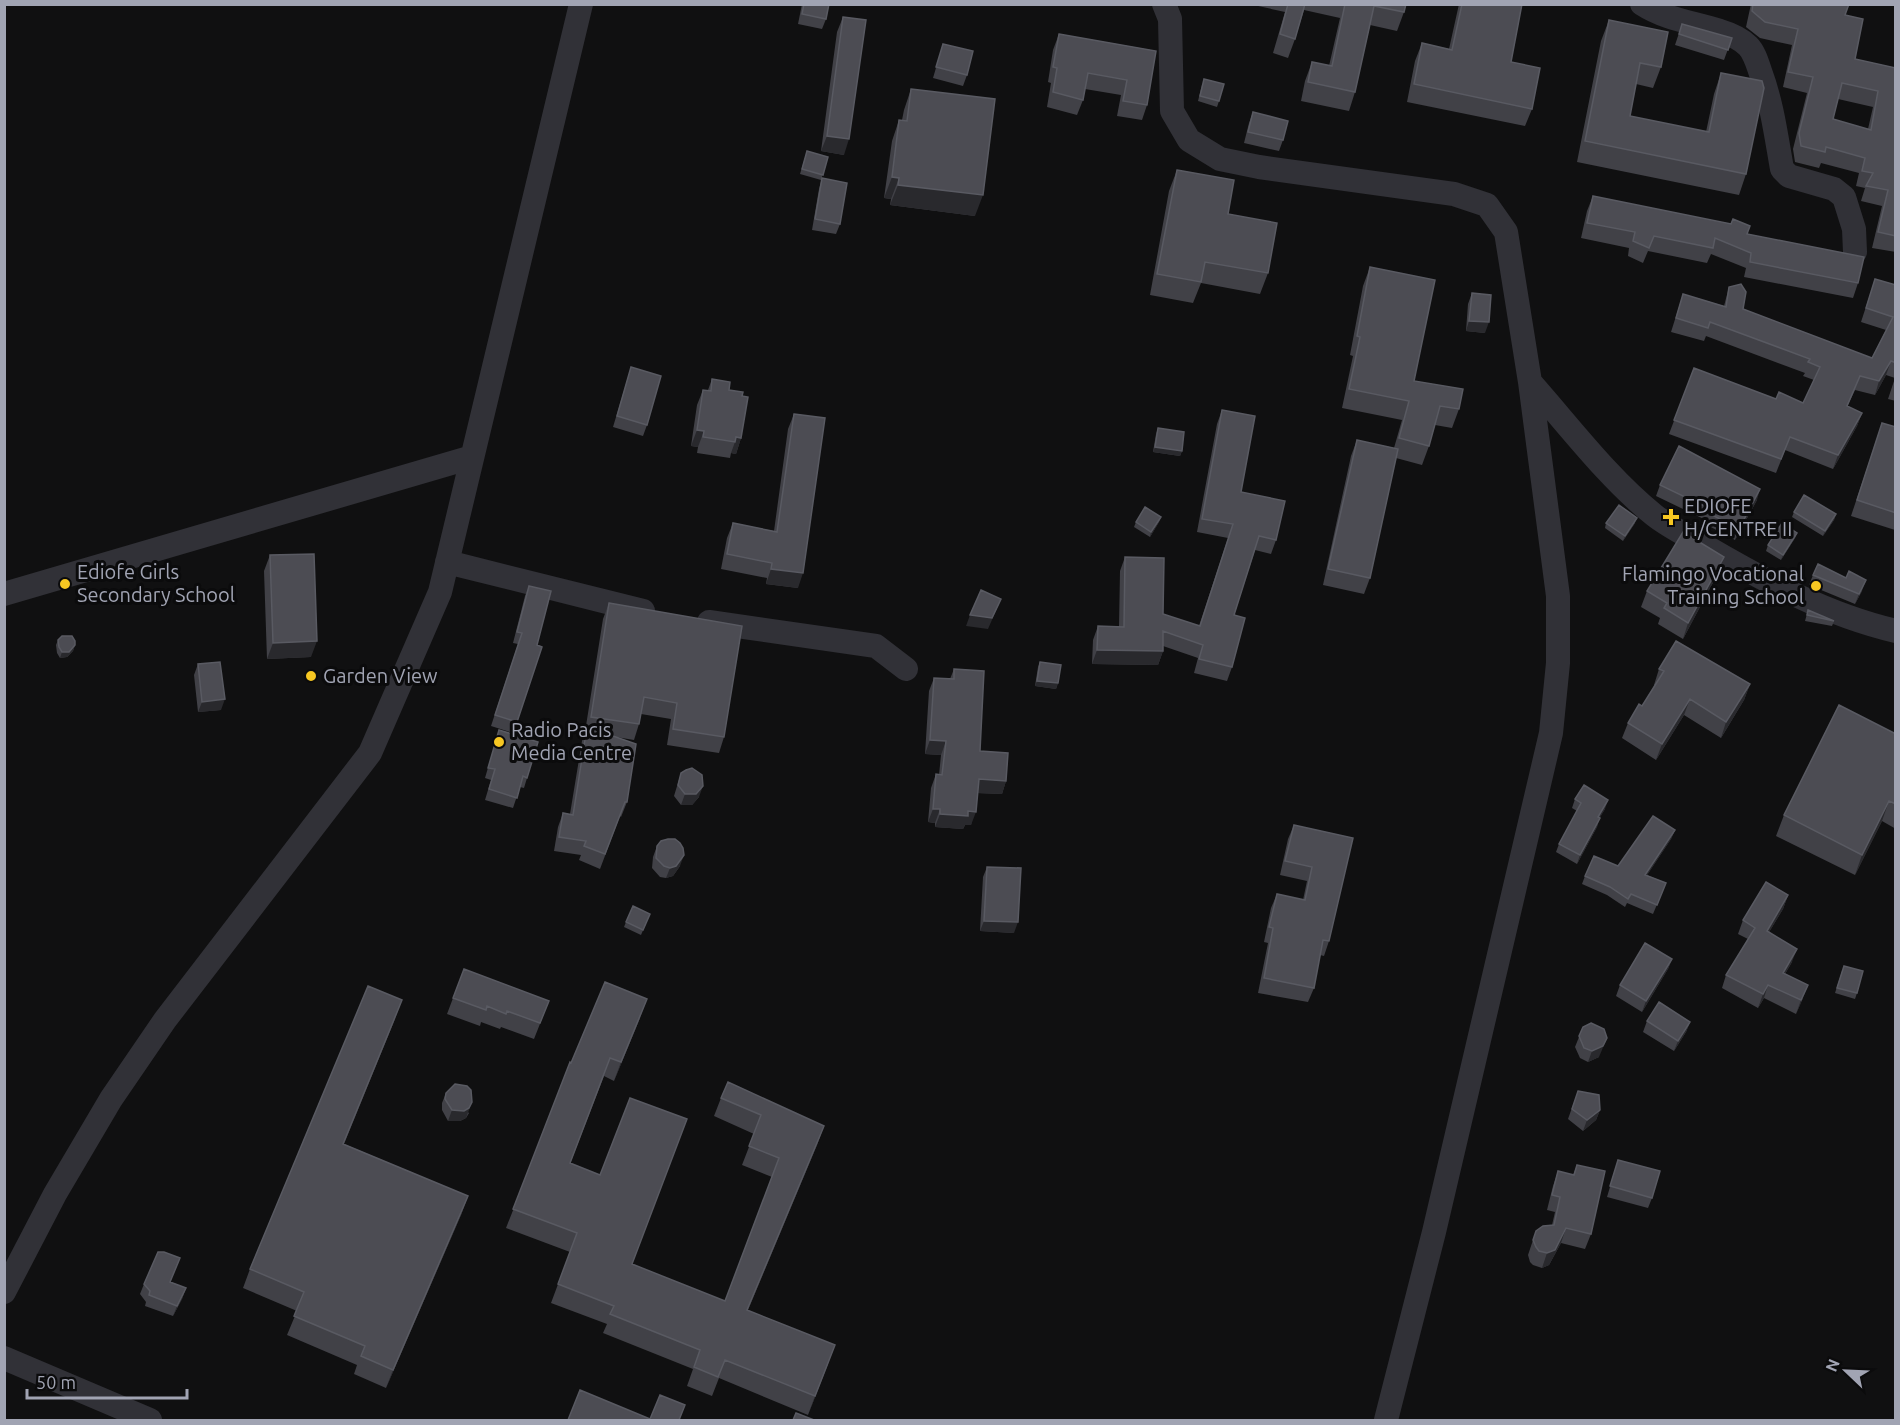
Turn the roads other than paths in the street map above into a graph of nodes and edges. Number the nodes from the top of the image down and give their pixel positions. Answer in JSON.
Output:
{"nodes":[{"id":1,"x":581,"y":4,"type":"edge"},
{"id":2,"x":1164,"y":4,"type":"edge"},
{"id":3,"x":1642,"y":4,"type":"edge"},
{"id":4,"x":1855,"y":252,"type":"dead end"},
{"id":5,"x":1530,"y":382,"type":"junction"},
{"id":6,"x":472,"y":457,"type":"junction"},
{"id":7,"x":447,"y":562,"type":"junction"},
{"id":8,"x":4,"y":594,"type":"edge"},
{"id":9,"x":1896,"y":631,"type":"edge"},
{"id":10,"x":906,"y":669,"type":"dead end"},
{"id":11,"x":4,"y":1292,"type":"edge"},
{"id":12,"x":4,"y":1359,"type":"edge"},
{"id":13,"x":150,"y":1420,"type":"edge"},
{"id":14,"x":1386,"y":1420,"type":"edge"}],
"edges":[{"from":1,"to":6,"type":"street"},
{"from":2,"to":5,"type":"street"},
{"from":3,"to":4,"type":"street"},
{"from":5,"to":9,"type":"street"},
{"from":5,"to":14,"type":"street"},
{"from":6,"to":7,"type":"street"},
{"from":6,"to":8,"type":"street"},
{"from":7,"to":10,"type":"street"},
{"from":7,"to":11,"type":"street"},
{"from":12,"to":13,"type":"street"}]}
